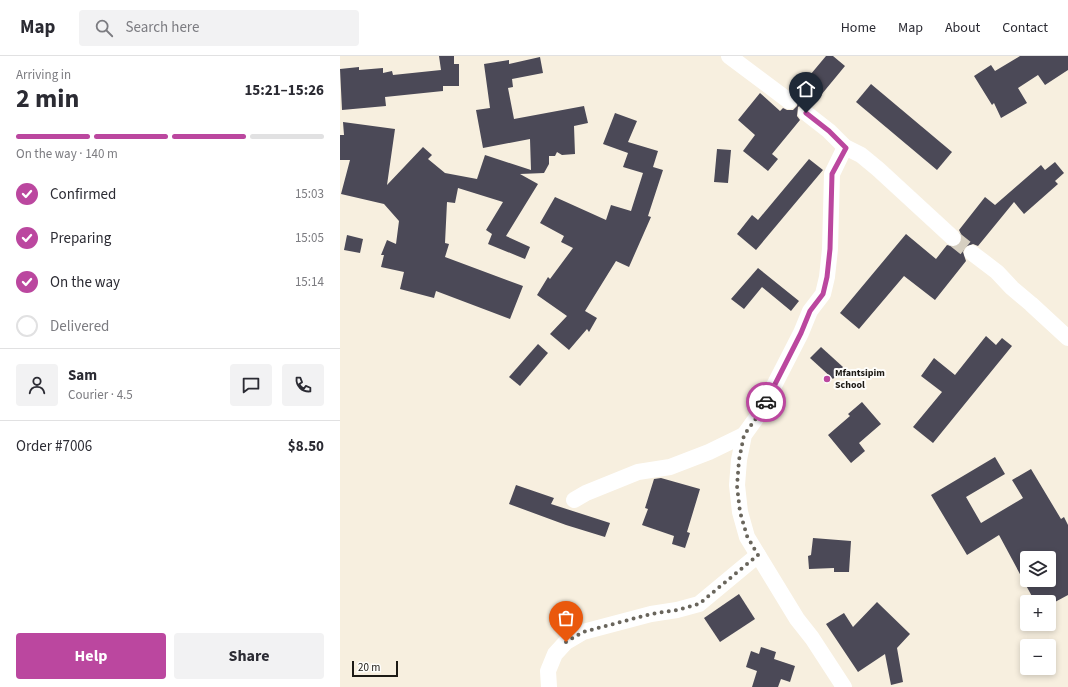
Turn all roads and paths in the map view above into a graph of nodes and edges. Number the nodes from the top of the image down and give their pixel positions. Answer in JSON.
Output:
{"nodes":[{"id":1,"x":729,"y":56,"type":"edge"},
{"id":2,"x":789,"y":100,"type":"dead end"},
{"id":3,"x":806,"y":113,"type":"dead end"},
{"id":4,"x":846,"y":148,"type":"junction"},
{"id":5,"x":953,"y":238,"type":"tunnel mouth"},
{"id":6,"x":972,"y":253,"type":"tunnel mouth"},
{"id":7,"x":1068,"y":338,"type":"edge"},
{"id":8,"x":744,"y":435,"type":"junction"},
{"id":9,"x":574,"y":500,"type":"dead end"},
{"id":10,"x":758,"y":555,"type":"junction"},
{"id":11,"x":549,"y":687,"type":"edge"},
{"id":12,"x":844,"y":687,"type":"edge"}],
"edges":[{"from":1,"to":2,"type":"lane"},
{"from":3,"to":4,"type":"lane"},
{"from":4,"to":5,"type":"lane"},
{"from":4,"to":8,"type":"lane"},
{"from":6,"to":7,"type":"lane"},
{"from":8,"to":9,"type":"lane"},
{"from":8,"to":10,"type":"lane"},
{"from":10,"to":11,"type":"lane"},
{"from":10,"to":12,"type":"lane"}]}
